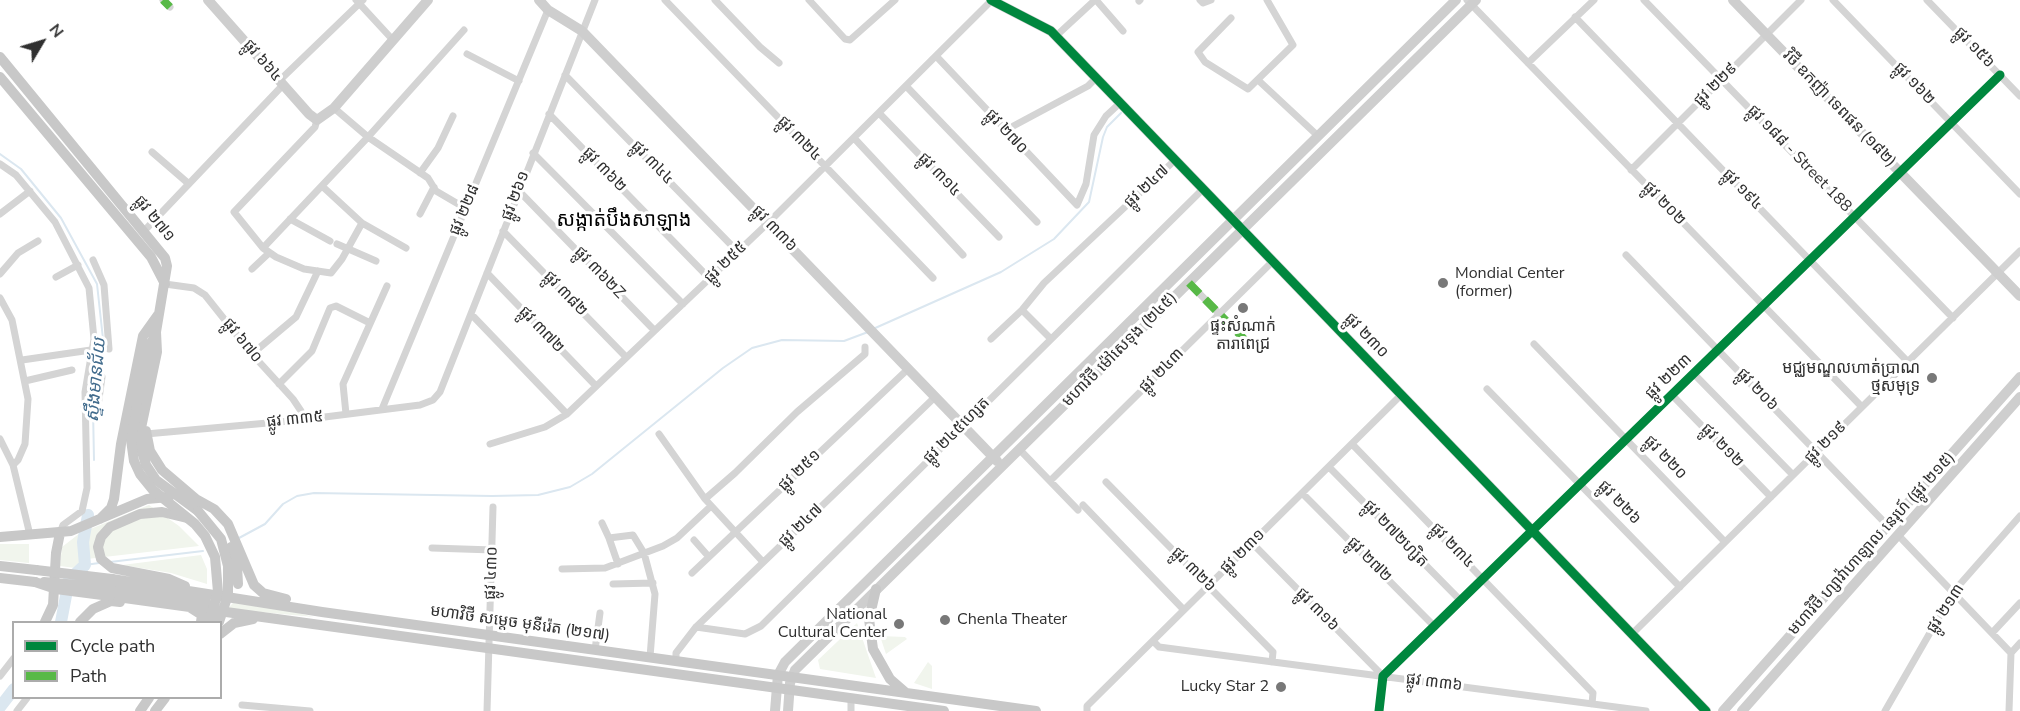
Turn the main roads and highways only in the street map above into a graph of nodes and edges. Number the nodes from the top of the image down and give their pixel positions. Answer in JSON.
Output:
{"nodes":[{"id":1,"x":208,"y":0,"type":"edge"},
{"id":2,"x":428,"y":0,"type":"edge"},
{"id":3,"x":539,"y":0,"type":"edge"},
{"id":4,"x":991,"y":0,"type":"edge"},
{"id":5,"x":1456,"y":0,"type":"edge"},
{"id":6,"x":1733,"y":0,"type":"edge"},
{"id":7,"x":1471,"y":2,"type":"edge"},
{"id":8,"x":1008,"y":3,"type":"edge"},
{"id":9,"x":0,"y":57,"type":"edge"},
{"id":10,"x":0,"y":76,"type":"edge"},
{"id":11,"x":1233,"y":220,"type":"junction"},
{"id":12,"x":1242,"y":230,"type":"junction"},
{"id":13,"x":165,"y":284,"type":"junction"},
{"id":14,"x":2020,"y":296,"type":"edge"},
{"id":15,"x":160,"y":312,"type":"junction"},
{"id":16,"x":2020,"y":377,"type":"edge"},
{"id":17,"x":2020,"y":397,"type":"edge"},
{"id":18,"x":140,"y":410,"type":"junction"},
{"id":19,"x":993,"y":456,"type":"junction"},
{"id":20,"x":1002,"y":466,"type":"junction"},
{"id":21,"x":194,"y":509,"type":"junction"},
{"id":22,"x":97,"y":521,"type":"junction"},
{"id":23,"x":66,"y":532,"type":"junction"},
{"id":24,"x":0,"y":537,"type":"edge"},
{"id":25,"x":0,"y":566,"type":"edge"},
{"id":26,"x":0,"y":578,"type":"edge"},
{"id":27,"x":113,"y":583,"type":"junction"},
{"id":28,"x":238,"y":584,"type":"dead end"},
{"id":29,"x":876,"y":589,"type":"junction"},
{"id":30,"x":148,"y":600,"type":"junction"},
{"id":31,"x":208,"y":602,"type":"dead end"},
{"id":32,"x":188,"y":607,"type":"junction"},
{"id":33,"x":322,"y":612,"type":"junction"},
{"id":34,"x":265,"y":617,"type":"junction"},
{"id":35,"x":45,"y":621,"type":"edge"},
{"id":36,"x":81,"y":621,"type":"edge"},
{"id":37,"x":201,"y":621,"type":"edge"},
{"id":38,"x":209,"y":621,"type":"edge"},
{"id":39,"x":219,"y":621,"type":"edge"},
{"id":40,"x":222,"y":633,"type":"edge"},
{"id":41,"x":778,"y":675,"type":"junction"},
{"id":42,"x":791,"y":677,"type":"junction"},
{"id":43,"x":776,"y":688,"type":"junction"},
{"id":44,"x":789,"y":689,"type":"junction"},
{"id":45,"x":909,"y":693,"type":"junction"},
{"id":46,"x":164,"y":699,"type":"edge"},
{"id":47,"x":912,"y":709,"type":"edge"},
{"id":48,"x":155,"y":711,"type":"edge"},
{"id":49,"x":775,"y":711,"type":"edge"},
{"id":50,"x":788,"y":711,"type":"edge"},
{"id":51,"x":944,"y":711,"type":"edge"},
{"id":52,"x":1036,"y":711,"type":"edge"},
{"id":53,"x":1706,"y":711,"type":"edge"},
{"id":54,"x":1723,"y":711,"type":"edge"},
{"id":55,"x":1742,"y":711,"type":"edge"}],
"edges":[{"from":1,"to":2,"type":"main road","name":"ផ្លូវ ៦៦៤"},
{"from":3,"to":19,"type":"main road","name":"ផ្លូវ ៣៣៦"},
{"from":4,"to":8,"type":"main road","name":"ផ្លូវ ២៣០"},
{"from":5,"to":11,"type":"main road","name":"មហាវិថី ម៉ៅសេទុង (២៤៥)"},
{"from":6,"to":14,"type":"main road","name":"វិថី ឧកញ៉ា ទេពផន (១៨២)"},
{"from":7,"to":12,"type":"main road","name":"មហាវិថី ម៉ៅសេទុង (២៤៥)"},
{"from":8,"to":11,"type":"main road","name":"ផ្លូវ ២៣០"},
{"from":9,"to":13,"type":"main road","name":"ផ្លូវ ២៧១"},
{"from":10,"to":13,"type":"main road","name":"ផ្លូវ ២៧១"},
{"from":11,"to":12,"type":"main road","name":"ផ្លូវ ២៣០"},
{"from":11,"to":19,"type":"main road","name":"មហាវិថី ម៉ៅសេទុង (២៤៥)"},
{"from":12,"to":20,"type":"main road","name":"មហាវិថី ម៉ៅសេទុង (២៤៥)"},
{"from":12,"to":53,"type":"main road","name":"ផ្លូវ ២៣០"},
{"from":13,"to":15,"type":"main road"},
{"from":15,"to":18,"type":"main road"},
{"from":15,"to":22,"type":"main road"},
{"from":16,"to":54,"type":"main road","name":"មហាវិថី ហ្សាវ៉ាហាឡាល នេរុហ៍ (ផ្លូវ ២១៥)"},
{"from":17,"to":55,"type":"main road","name":"មហាវិថី ហ្សាវ៉ាហាឡាល នេរុហ៍ (ផ្លូវ ២១៥)"},
{"from":18,"to":21,"type":"main road"},
{"from":18,"to":21,"type":"main road","bridge":true},
{"from":19,"to":20,"type":"main road","name":"ផ្លូវ ៣៣៦"},
{"from":19,"to":41,"type":"main road","name":"មហាវិថី ម៉ៅសេទុង (២៤៥)"},
{"from":20,"to":29,"type":"main road","name":"មហាវិថី ម៉ៅសេទុង (២៤៥)"},
{"from":21,"to":22,"type":"main road"},
{"from":21,"to":27,"type":"main road"},
{"from":21,"to":28,"type":"main road"},
{"from":21,"to":33,"type":"main road"},
{"from":21,"to":38,"type":"main road","bridge":true},
{"from":21,"to":39,"type":"main road","bridge":true},
{"from":22,"to":23,"type":"main road"},
{"from":23,"to":24,"type":"main road"},
{"from":23,"to":35,"type":"main road"},
{"from":25,"to":27,"type":"main road","name":"មហាវិថី សម្តេច មុនីរ៉េត (២១៧)","bridge":true},
{"from":26,"to":27,"type":"main road","bridge":true},
{"from":27,"to":30,"type":"main road","name":"មហាវិថី សម្តេច មុនីរ៉េត (២១៧)"},
{"from":27,"to":31,"type":"main road"},
{"from":27,"to":33,"type":"main road","name":"មហាវិថី សម្តេច មុនីរ៉េត (២១៧)"},
{"from":29,"to":42,"type":"main road","name":"មហាវិថី ម៉ៅសេទុង (២៤៥)"},
{"from":29,"to":45,"type":"main road"},
{"from":30,"to":32,"type":"main road","name":"មហាវិថី សម្តេច មុនីរ៉េត (២១៧)"},
{"from":30,"to":36,"type":"main road"},
{"from":32,"to":34,"type":"main road","name":"មហាវិថី សម្តេច មុនីរ៉េត (២១៧)"},
{"from":32,"to":37,"type":"main road"},
{"from":33,"to":41,"type":"main road","name":"មហាវិថី សម្តេច មុនីរ៉េត (២១៧)"},
{"from":34,"to":40,"type":"main road"},
{"from":34,"to":43,"type":"main road","name":"មហាវិថី សម្តេច មុនីរ៉េត (២១៧)"},
{"from":41,"to":42,"type":"main road","name":"មហាវិថី សម្តេច មុនីរ៉េត (២១៧)"},
{"from":41,"to":43,"type":"main road","name":"មហាវិថី ម៉ៅសេទុង (២៤៥)"},
{"from":42,"to":44,"type":"main road"},
{"from":42,"to":45,"type":"main road","name":"មហាវិថី សម្តេច មុនីរ៉េត (២១៧)"},
{"from":43,"to":44,"type":"main road","name":"មហាវិថី សម្តេច មុនីរ៉េត (២១៧)"},
{"from":43,"to":49,"type":"main road","name":"មហាវិថី ម៉ៅសេទុង (២៤៥)"},
{"from":44,"to":47,"type":"main road","name":"មហាវិថី សម្តេច មុនីរ៉េត (២១៧)"},
{"from":44,"to":50,"type":"main road"},
{"from":45,"to":52,"type":"main road","name":"មហាវិថី សម្តេច មុនីរ៉េត (២១៧)"},
{"from":46,"to":48,"type":"main road"},
{"from":47,"to":51,"type":"main road","name":"មហាវិថី សម្តេច មុនីរ៉េត (២១៧)"}]}
